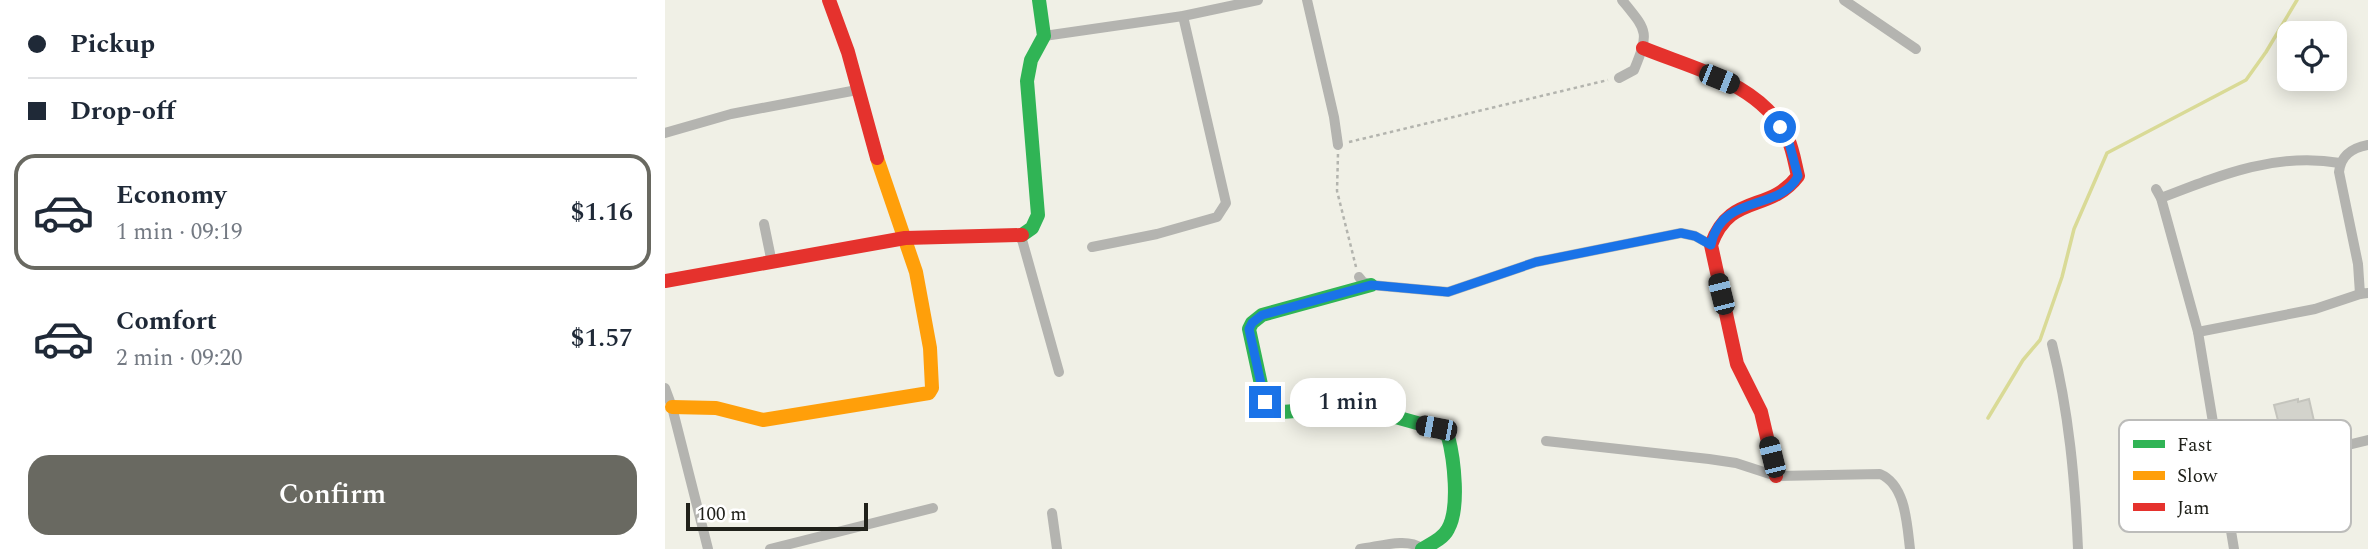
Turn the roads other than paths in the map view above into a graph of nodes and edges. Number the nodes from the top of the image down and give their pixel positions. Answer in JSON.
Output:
{"nodes":[{"id":1,"x":829,"y":0,"type":"edge"},
{"id":2,"x":1039,"y":0,"type":"edge"},
{"id":3,"x":1258,"y":0,"type":"edge"},
{"id":4,"x":1307,"y":0,"type":"edge"},
{"id":5,"x":1622,"y":0,"type":"edge"},
{"id":6,"x":1844,"y":0,"type":"edge"},
{"id":7,"x":1182,"y":16,"type":"junction"},
{"id":8,"x":1044,"y":36,"type":"junction"},
{"id":9,"x":1643,"y":48,"type":"junction"},
{"id":10,"x":1916,"y":49,"type":"dead end"},
{"id":11,"x":1619,"y":78,"type":"road end"},
{"id":12,"x":857,"y":90,"type":"junction"},
{"id":13,"x":665,"y":133,"type":"edge"},
{"id":14,"x":1338,"y":145,"type":"road end"},
{"id":15,"x":2368,"y":145,"type":"edge"},
{"id":16,"x":2340,"y":163,"type":"junction"},
{"id":17,"x":764,"y":224,"type":"dead end"},
{"id":18,"x":1021,"y":236,"type":"junction"},
{"id":19,"x":905,"y":238,"type":"junction"},
{"id":20,"x":1711,"y":245,"type":"junction"},
{"id":21,"x":1092,"y":247,"type":"dead end"},
{"id":22,"x":772,"y":263,"type":"junction"},
{"id":23,"x":665,"y":281,"type":"edge"},
{"id":24,"x":1365,"y":281,"type":"joint"},
{"id":25,"x":2364,"y":294,"type":"edge"},
{"id":26,"x":2198,"y":332,"type":"junction"},
{"id":27,"x":2052,"y":345,"type":"dead end"},
{"id":28,"x":1059,"y":372,"type":"dead end"},
{"id":29,"x":665,"y":388,"type":"edge"},
{"id":30,"x":672,"y":407,"type":"junction"},
{"id":31,"x":2213,"y":420,"type":"edge"},
{"id":32,"x":1546,"y":441,"type":"dead end"},
{"id":33,"x":1776,"y":476,"type":"junction"},
{"id":34,"x":933,"y":508,"type":"dead end"},
{"id":35,"x":1052,"y":513,"type":"dead end"},
{"id":36,"x":708,"y":549,"type":"edge"},
{"id":37,"x":770,"y":549,"type":"edge"},
{"id":38,"x":1058,"y":549,"type":"edge"},
{"id":39,"x":1360,"y":549,"type":"edge"},
{"id":40,"x":1421,"y":549,"type":"edge"},
{"id":41,"x":1910,"y":549,"type":"edge"},
{"id":42,"x":2078,"y":549,"type":"edge"}],
"edges":[{"from":1,"to":12,"type":"street"},
{"from":2,"to":8,"type":"street"},
{"from":3,"to":7,"type":"street"},
{"from":4,"to":14,"type":"street"},
{"from":5,"to":9,"type":"street"},
{"from":6,"to":10,"type":"street"},
{"from":7,"to":8,"type":"street"},
{"from":7,"to":21,"type":"street"},
{"from":8,"to":18,"type":"street"},
{"from":9,"to":11,"type":"street"},
{"from":9,"to":20,"type":"street"},
{"from":12,"to":13,"type":"street"},
{"from":12,"to":19,"type":"street"},
{"from":15,"to":16,"type":"street"},
{"from":16,"to":25,"type":"street"},
{"from":16,"to":26,"type":"street"},
{"from":17,"to":22,"type":"street"},
{"from":18,"to":19,"type":"street"},
{"from":18,"to":28,"type":"street"},
{"from":19,"to":22,"type":"street"},
{"from":19,"to":30,"type":"street"},
{"from":20,"to":24,"type":"street"},
{"from":20,"to":33,"type":"street"},
{"from":22,"to":23,"type":"street"},
{"from":24,"to":40,"type":"street"},
{"from":25,"to":26,"type":"street"},
{"from":26,"to":31,"type":"street"},
{"from":27,"to":42,"type":"street"},
{"from":29,"to":30,"type":"street"},
{"from":30,"to":36,"type":"street"},
{"from":32,"to":33,"type":"street"},
{"from":33,"to":41,"type":"street"},
{"from":34,"to":37,"type":"street"},
{"from":35,"to":38,"type":"street"},
{"from":39,"to":40,"type":"street"}]}
